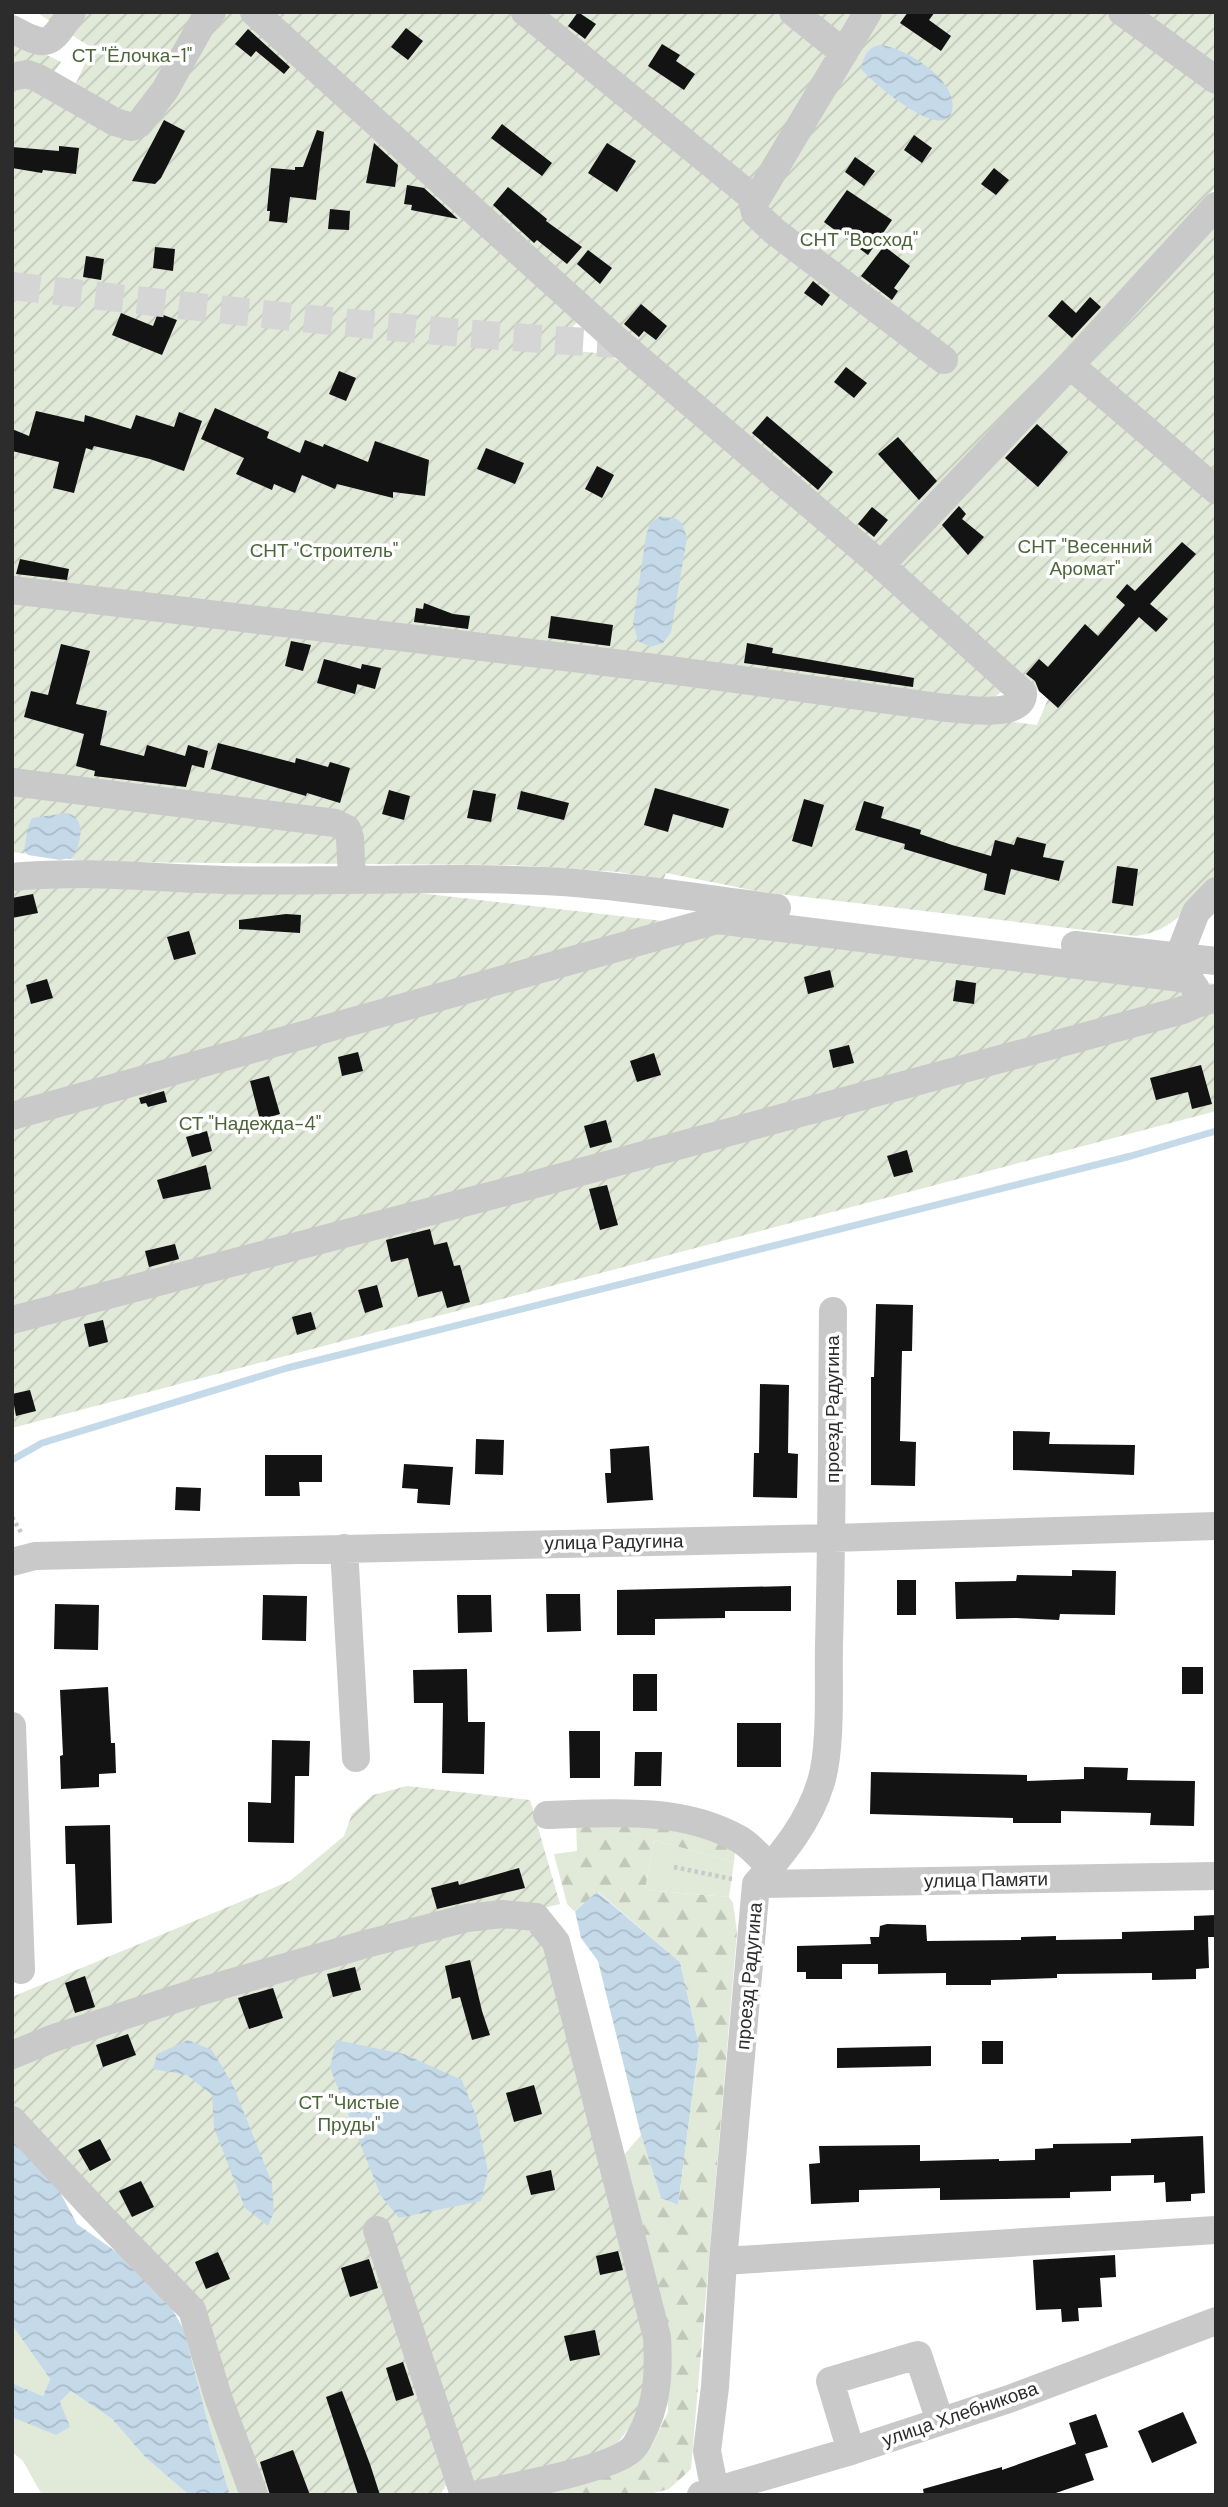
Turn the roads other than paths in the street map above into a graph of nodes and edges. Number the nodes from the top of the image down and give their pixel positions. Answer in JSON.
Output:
{"nodes":[{"id":1,"x":72,"y":12,"type":"edge"},
{"id":2,"x":212,"y":12,"type":"edge"},
{"id":3,"x":254,"y":12,"type":"edge"},
{"id":4,"x":525,"y":12,"type":"edge"},
{"id":5,"x":793,"y":12,"type":"edge"},
{"id":6,"x":868,"y":12,"type":"edge"},
{"id":7,"x":1122,"y":12,"type":"edge"},
{"id":8,"x":12,"y":29,"type":"edge"},
{"id":9,"x":844,"y":53,"type":"junction"},
{"id":10,"x":12,"y":77,"type":"edge"},
{"id":11,"x":1216,"y":80,"type":"edge"},
{"id":12,"x":753,"y":205,"type":"junction"},
{"id":13,"x":1216,"y":206,"type":"edge"},
{"id":14,"x":944,"y":360,"type":"dead end"},
{"id":15,"x":1070,"y":365,"type":"junction"},
{"id":16,"x":1216,"y":490,"type":"edge"},
{"id":17,"x":881,"y":565,"type":"junction"},
{"id":18,"x":12,"y":590,"type":"edge"},
{"id":19,"x":12,"y":782,"type":"edge"},
{"id":20,"x":12,"y":877,"type":"edge"},
{"id":21,"x":352,"y":878,"type":"junction"},
{"id":22,"x":1216,"y":891,"type":"edge"},
{"id":23,"x":1179,"y":956,"type":"junction"},
{"id":24,"x":1216,"y":961,"type":"edge"},
{"id":25,"x":1206,"y":1001,"type":"edge"},
{"id":26,"x":12,"y":1116,"type":"edge"},
{"id":27,"x":833,"y":1311,"type":"dead end"},
{"id":28,"x":12,"y":1320,"type":"edge"},
{"id":29,"x":1216,"y":1526,"type":"edge"},
{"id":30,"x":832,"y":1538,"type":"junction"},
{"id":31,"x":344,"y":1548,"type":"junction"},
{"id":32,"x":12,"y":1562,"type":"edge"},
{"id":33,"x":12,"y":1726,"type":"edge"},
{"id":34,"x":356,"y":1758,"type":"dead end"},
{"id":35,"x":547,"y":1815,"type":"dead end"},
{"id":36,"x":764,"y":1876,"type":"junction"},
{"id":37,"x":1216,"y":1876,"type":"edge"},
{"id":38,"x":21,"y":1970,"type":"dead end"},
{"id":39,"x":12,"y":2055,"type":"edge"},
{"id":40,"x":12,"y":2120,"type":"edge"},
{"id":41,"x":377,"y":2230,"type":"dead end"},
{"id":42,"x":1216,"y":2230,"type":"edge"},
{"id":43,"x":723,"y":2260,"type":"junction"},
{"id":44,"x":1216,"y":2320,"type":"edge"},
{"id":45,"x":940,"y":2421,"type":"junction"},
{"id":46,"x":851,"y":2451,"type":"junction"},
{"id":47,"x":708,"y":2493,"type":"edge"},
{"id":48,"x":254,"y":2495,"type":"edge"},
{"id":49,"x":464,"y":2495,"type":"edge"},
{"id":50,"x":475,"y":2495,"type":"edge"}],
"edges":[{"from":1,"to":8,"type":"street"},
{"from":2,"to":10,"type":"street"},
{"from":3,"to":17,"type":"street"},
{"from":4,"to":12,"type":"street"},
{"from":5,"to":9,"type":"street"},
{"from":6,"to":9,"type":"street"},
{"from":7,"to":11,"type":"street"},
{"from":9,"to":12,"type":"street"},
{"from":12,"to":14,"type":"street"},
{"from":13,"to":15,"type":"street"},
{"from":15,"to":16,"type":"street"},
{"from":15,"to":17,"type":"street"},
{"from":17,"to":18,"type":"street"},
{"from":19,"to":21,"type":"street"},
{"from":20,"to":21,"type":"street"},
{"from":21,"to":23,"type":"street"},
{"from":22,"to":23,"type":"street"},
{"from":23,"to":24,"type":"street"},
{"from":25,"to":26,"type":"street"},
{"from":25,"to":28,"type":"street"},
{"from":27,"to":30,"type":"street","name":"проезд Радугина"},
{"from":29,"to":30,"type":"street","name":"улица Радугина"},
{"from":30,"to":31,"type":"street","name":"улица Радугина"},
{"from":30,"to":36,"type":"street","name":"проезд Радугина"},
{"from":31,"to":32,"type":"street","name":"улица Радугина"},
{"from":31,"to":34,"type":"street"},
{"from":33,"to":38,"type":"street"},
{"from":35,"to":36,"type":"street"},
{"from":36,"to":37,"type":"street","name":"улица Памяти"},
{"from":36,"to":43,"type":"street","name":"проезд Радугина"},
{"from":39,"to":50,"type":"street"},
{"from":40,"to":48,"type":"street"},
{"from":41,"to":49,"type":"street"},
{"from":42,"to":43,"type":"street"},
{"from":43,"to":47,"type":"street","name":"проезд Радугина"},
{"from":44,"to":45,"type":"street","name":"улица Хлебникова"},
{"from":45,"to":46,"type":"street","name":"улица Хлебникова"},
{"from":45,"to":46,"type":"street"},
{"from":46,"to":47,"type":"street","name":"улица Хлебникова"}]}
